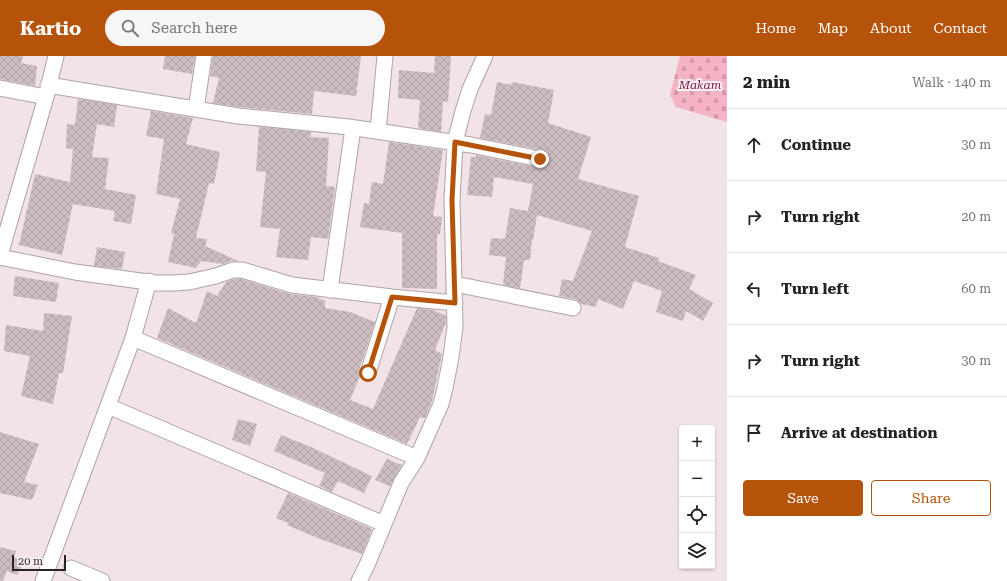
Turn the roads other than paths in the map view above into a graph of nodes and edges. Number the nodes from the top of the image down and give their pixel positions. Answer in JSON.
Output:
{"nodes":[{"id":1,"x":56,"y":56,"type":"edge"},
{"id":2,"x":204,"y":56,"type":"edge"},
{"id":3,"x":385,"y":56,"type":"edge"},
{"id":4,"x":485,"y":56,"type":"edge"},
{"id":5,"x":0,"y":88,"type":"edge"},
{"id":6,"x":47,"y":91,"type":"junction"},
{"id":7,"x":196,"y":110,"type":"junction"},
{"id":8,"x":353,"y":128,"type":"junction"},
{"id":9,"x":378,"y":131,"type":"junction"},
{"id":10,"x":455,"y":142,"type":"junction"},
{"id":11,"x":540,"y":159,"type":"dead end"},
{"id":12,"x":0,"y":256,"type":"edge"},
{"id":13,"x":149,"y":282,"type":"junction"},
{"id":14,"x":455,"y":284,"type":"junction"},
{"id":15,"x":330,"y":290,"type":"junction"},
{"id":16,"x":392,"y":297,"type":"junction"},
{"id":17,"x":455,"y":303,"type":"junction"},
{"id":18,"x":574,"y":308,"type":"dead end"},
{"id":19,"x":133,"y":338,"type":"junction"},
{"id":20,"x":368,"y":373,"type":"dead end"},
{"id":21,"x":108,"y":406,"type":"junction"},
{"id":22,"x":417,"y":458,"type":"junction"},
{"id":23,"x":384,"y":524,"type":"junction"},
{"id":24,"x":71,"y":568,"type":"dead end"},
{"id":25,"x":43,"y":581,"type":"edge"},
{"id":26,"x":102,"y":581,"type":"edge"},
{"id":27,"x":359,"y":581,"type":"edge"}],
"edges":[{"from":1,"to":6,"type":"street"},
{"from":2,"to":7,"type":"street"},
{"from":3,"to":9,"type":"street"},
{"from":4,"to":10,"type":"street"},
{"from":5,"to":6,"type":"street"},
{"from":6,"to":7,"type":"street"},
{"from":6,"to":12,"type":"street"},
{"from":7,"to":8,"type":"street"},
{"from":8,"to":9,"type":"street"},
{"from":8,"to":15,"type":"street"},
{"from":9,"to":10,"type":"street"},
{"from":10,"to":11,"type":"street"},
{"from":10,"to":14,"type":"street"},
{"from":12,"to":13,"type":"street"},
{"from":13,"to":15,"type":"street"},
{"from":13,"to":19,"type":"street"},
{"from":14,"to":17,"type":"street"},
{"from":14,"to":18,"type":"street"},
{"from":15,"to":16,"type":"street"},
{"from":16,"to":17,"type":"street"},
{"from":16,"to":20,"type":"street"},
{"from":17,"to":22,"type":"street"},
{"from":19,"to":21,"type":"street"},
{"from":19,"to":22,"type":"street"},
{"from":21,"to":23,"type":"street"},
{"from":21,"to":25,"type":"street"},
{"from":22,"to":23,"type":"street"},
{"from":23,"to":27,"type":"street"},
{"from":24,"to":26,"type":"street"}]}
